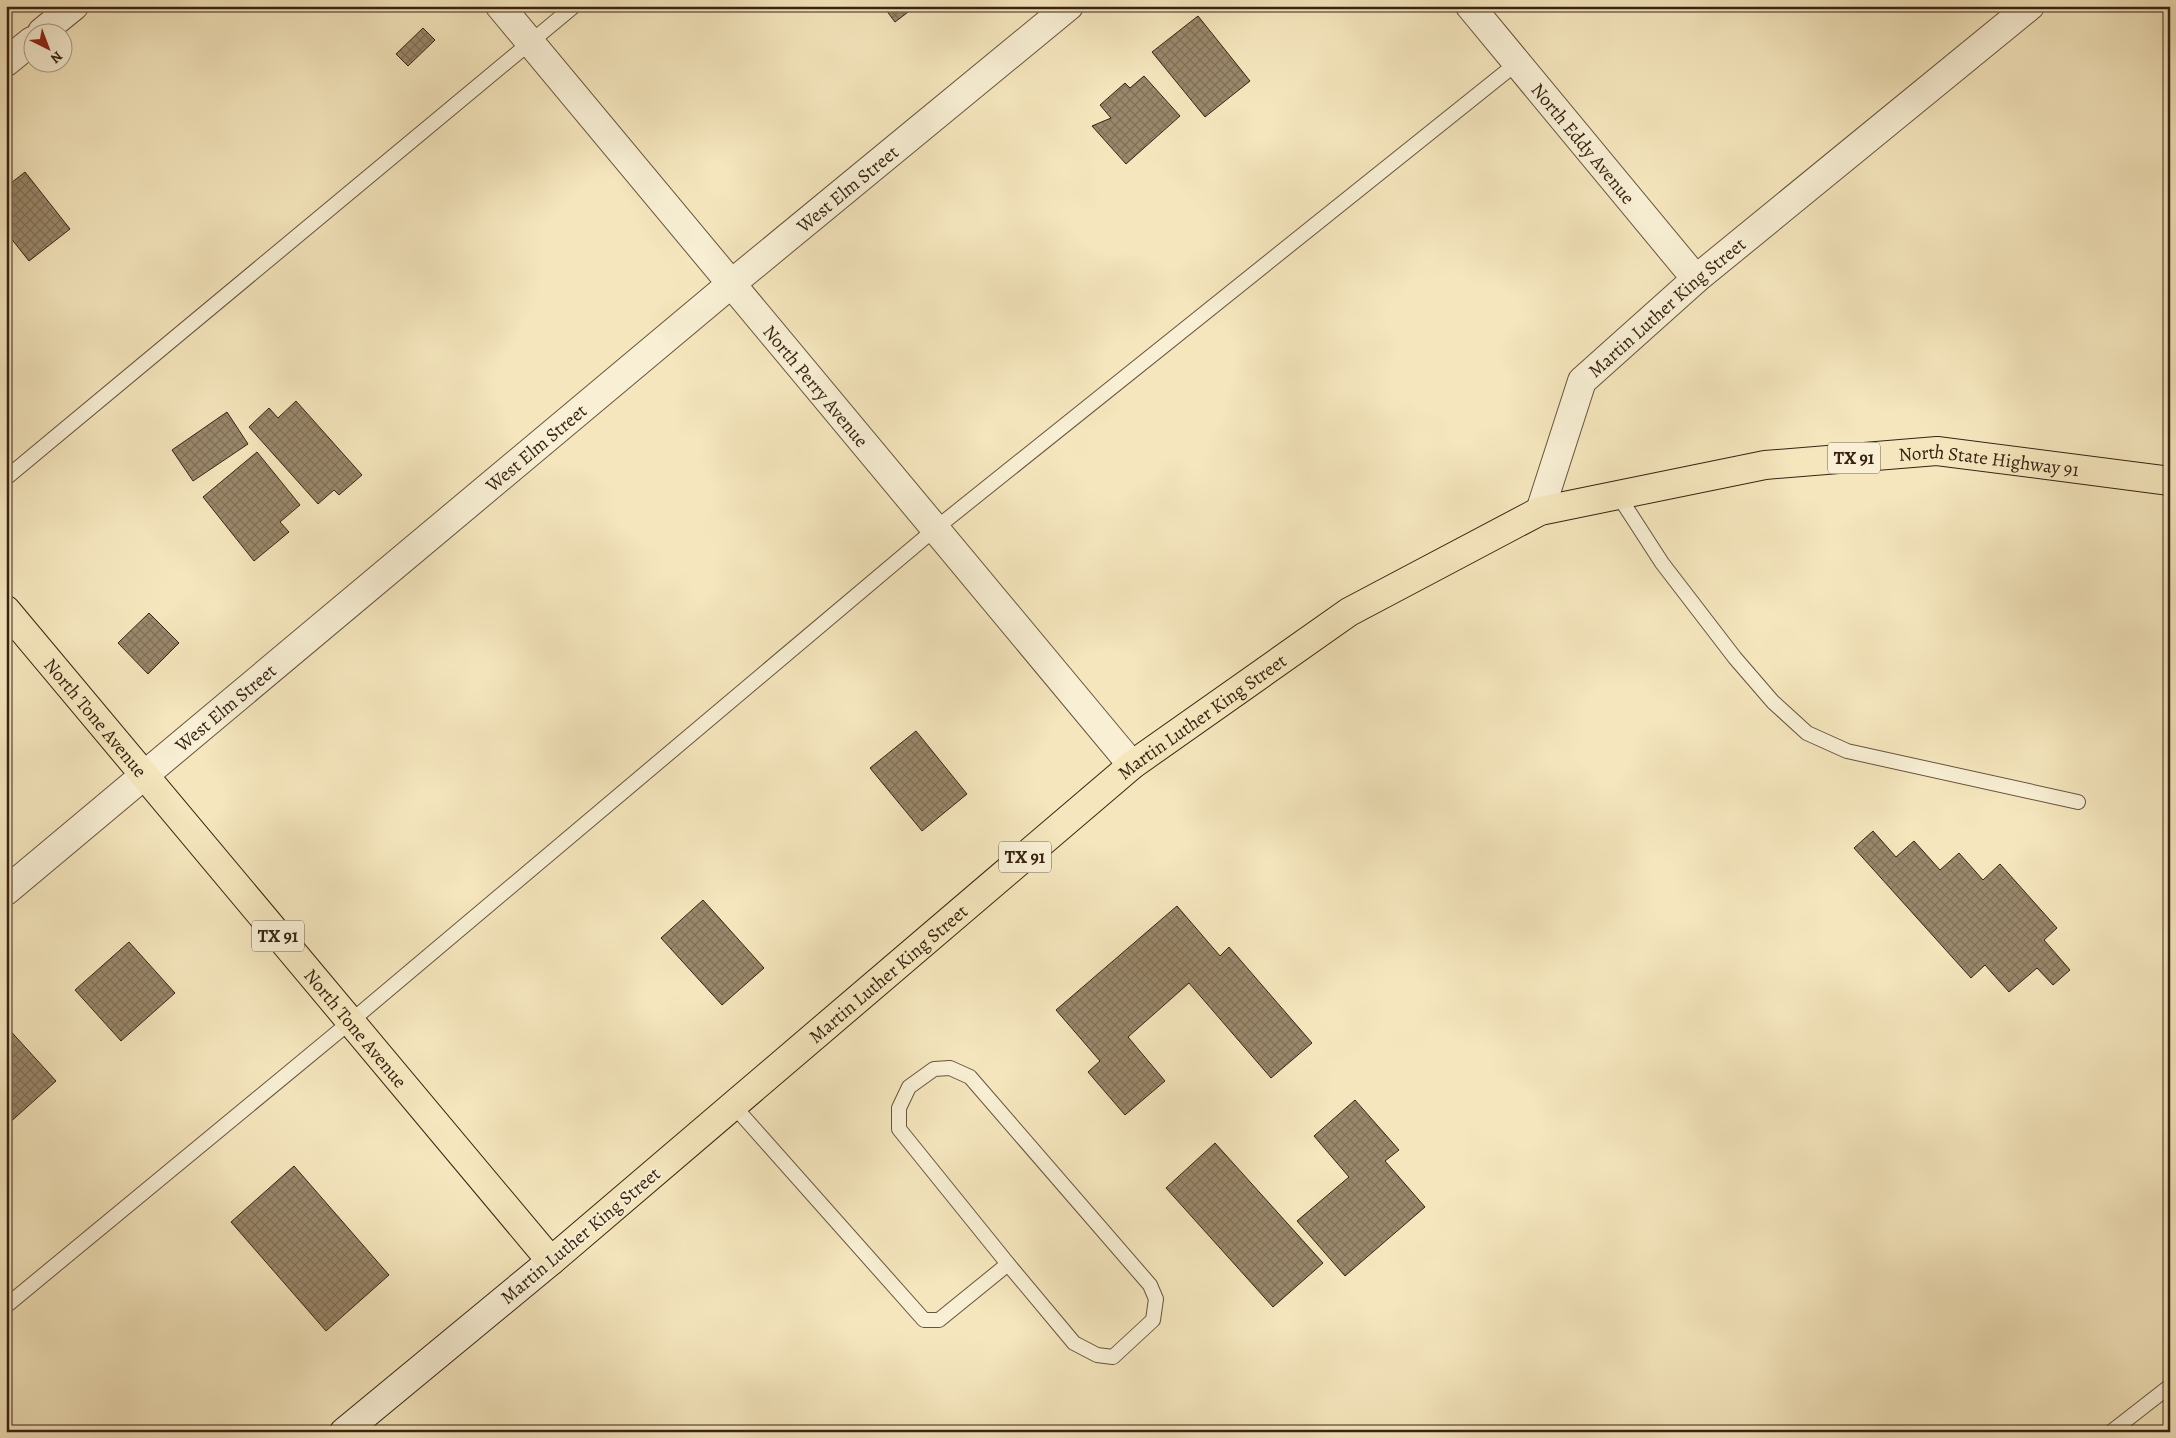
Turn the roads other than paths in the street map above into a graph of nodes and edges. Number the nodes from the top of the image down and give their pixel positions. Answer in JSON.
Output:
{"nodes":[{"id":1,"x":74,"y":6,"type":"edge"},
{"id":2,"x":500,"y":6,"type":"edge"},
{"id":3,"x":574,"y":6,"type":"edge"},
{"id":4,"x":1069,"y":6,"type":"edge"},
{"id":5,"x":1470,"y":6,"type":"edge"},
{"id":6,"x":2030,"y":6,"type":"edge"},
{"id":7,"x":54,"y":22,"type":"edge"},
{"id":8,"x":530,"y":42,"type":"junction"},
{"id":9,"x":22,"y":48,"type":"edge"},
{"id":10,"x":6,"y":62,"type":"edge"},
{"id":11,"x":1517,"y":63,"type":"junction"},
{"id":12,"x":1696,"y":278,"type":"junction"},
{"id":13,"x":731,"y":284,"type":"junction"},
{"id":14,"x":6,"y":478,"type":"edge"},
{"id":15,"x":2170,"y":481,"type":"edge"},
{"id":16,"x":1618,"y":495,"type":"junction"},
{"id":17,"x":1540,"y":511,"type":"junction"},
{"id":18,"x":935,"y":529,"type":"junction"},
{"id":19,"x":6,"y":610,"type":"edge"},
{"id":20,"x":1132,"y":765,"type":"junction"},
{"id":21,"x":144,"y":777,"type":"junction"},
{"id":22,"x":2078,"y":802,"type":"dead end"},
{"id":23,"x":6,"y":891,"type":"edge"},
{"id":24,"x":350,"y":1022,"type":"junction"},
{"id":25,"x":733,"y":1105,"type":"junction"},
{"id":26,"x":551,"y":1261,"type":"junction"},
{"id":27,"x":1008,"y":1264,"type":"junction"},
{"id":28,"x":6,"y":1306,"type":"edge"},
{"id":29,"x":2170,"y":1386,"type":"edge"},
{"id":30,"x":344,"y":1432,"type":"edge"},
{"id":31,"x":2111,"y":1432,"type":"edge"}],
"edges":[{"from":1,"to":7,"type":"street"},
{"from":2,"to":8,"type":"street","name":"North Perry Avenue"},
{"from":3,"to":8,"type":"lane"},
{"from":4,"to":13,"type":"street","name":"West Elm Street"},
{"from":5,"to":11,"type":"street","name":"North Eddy Avenue"},
{"from":6,"to":12,"type":"street","name":"Martin Luther King Street"},
{"from":8,"to":13,"type":"street","name":"North Perry Avenue"},
{"from":8,"to":14,"type":"lane"},
{"from":9,"to":10,"type":"street"},
{"from":11,"to":12,"type":"street","name":"North Eddy Avenue"},
{"from":11,"to":18,"type":"lane"},
{"from":12,"to":17,"type":"street","name":"Martin Luther King Street"},
{"from":13,"to":18,"type":"street","name":"North Perry Avenue"},
{"from":13,"to":21,"type":"street","name":"West Elm Street"},
{"from":15,"to":16,"type":"main road","name":"North State Highway 91","number":"TX 91"},
{"from":16,"to":17,"type":"main road","name":"North State Highway 91","number":"TX 91"},
{"from":16,"to":22,"type":"lane"},
{"from":17,"to":20,"type":"main road","name":"Martin Luther King Street","number":"TX 91"},
{"from":18,"to":20,"type":"street","name":"North Perry Avenue"},
{"from":18,"to":24,"type":"lane"},
{"from":19,"to":21,"type":"main road","name":"North Tone Avenue","number":"TX 91"},
{"from":20,"to":25,"type":"main road","name":"Martin Luther King Street","number":"TX 91"},
{"from":21,"to":23,"type":"street","name":"West Elm Street"},
{"from":21,"to":24,"type":"main road","name":"North Tone Avenue","number":"TX 91"},
{"from":24,"to":26,"type":"main road","name":"North Tone Avenue","number":"TX 91"},
{"from":24,"to":28,"type":"lane"},
{"from":25,"to":26,"type":"main road","name":"Martin Luther King Street","number":"TX 91"},
{"from":25,"to":27,"type":"lane"},
{"from":26,"to":30,"type":"street","name":"Martin Luther King Street"},
{"from":27,"to":27,"type":"lane"},
{"from":29,"to":31,"type":"lane"}]}
